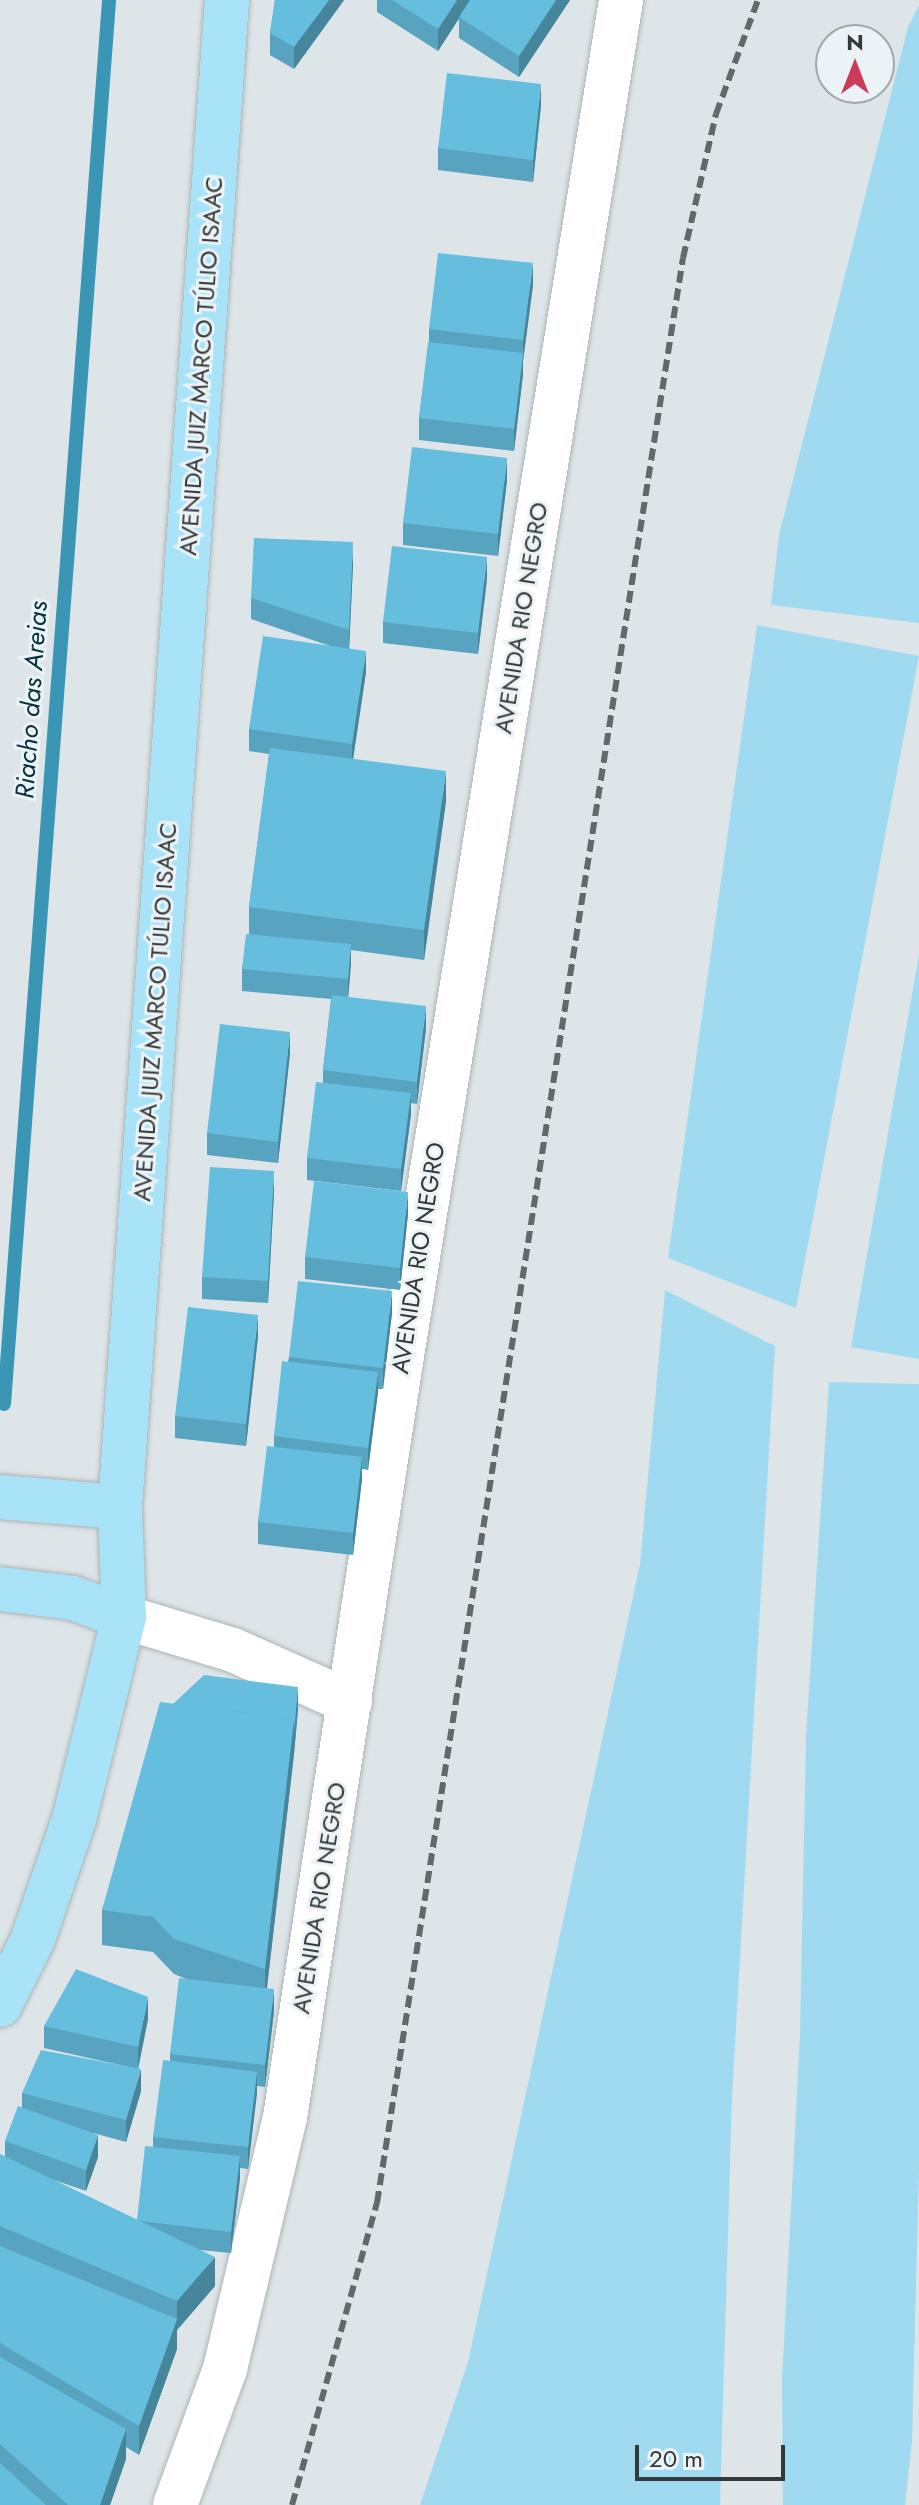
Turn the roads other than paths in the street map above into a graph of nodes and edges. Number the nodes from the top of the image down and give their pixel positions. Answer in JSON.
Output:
{"nodes":[{"id":1,"x":227,"y":0,"type":"edge"},
{"id":2,"x":621,"y":0,"type":"edge"},
{"id":3,"x":0,"y":1497,"type":"edge"},
{"id":4,"x":120,"y":1507,"type":"junction"},
{"id":5,"x":0,"y":1589,"type":"edge"},
{"id":6,"x":124,"y":1617,"type":"junction"},
{"id":7,"x":350,"y":1702,"type":"junction"},
{"id":8,"x":0,"y":2005,"type":"edge"},
{"id":9,"x":175,"y":2505,"type":"edge"}],
"edges":[{"from":1,"to":4,"type":"main road","name":"AVENIDA JUIZ MARCO TÚLIO ISAAC"},
{"from":2,"to":7,"type":"street","name":"AVENIDA RIO NEGRO"},
{"from":3,"to":4,"type":"main road"},
{"from":4,"to":6,"type":"main road","name":"AVENIDA JUIZ MARCO TÚLIO ISAAC"},
{"from":5,"to":6,"type":"main road"},
{"from":6,"to":7,"type":"street"},
{"from":6,"to":8,"type":"main road","name":"AVENIDA JUIZ MARCO TÚLIO ISAAC"},
{"from":7,"to":9,"type":"street","name":"AVENIDA RIO NEGRO"}]}
